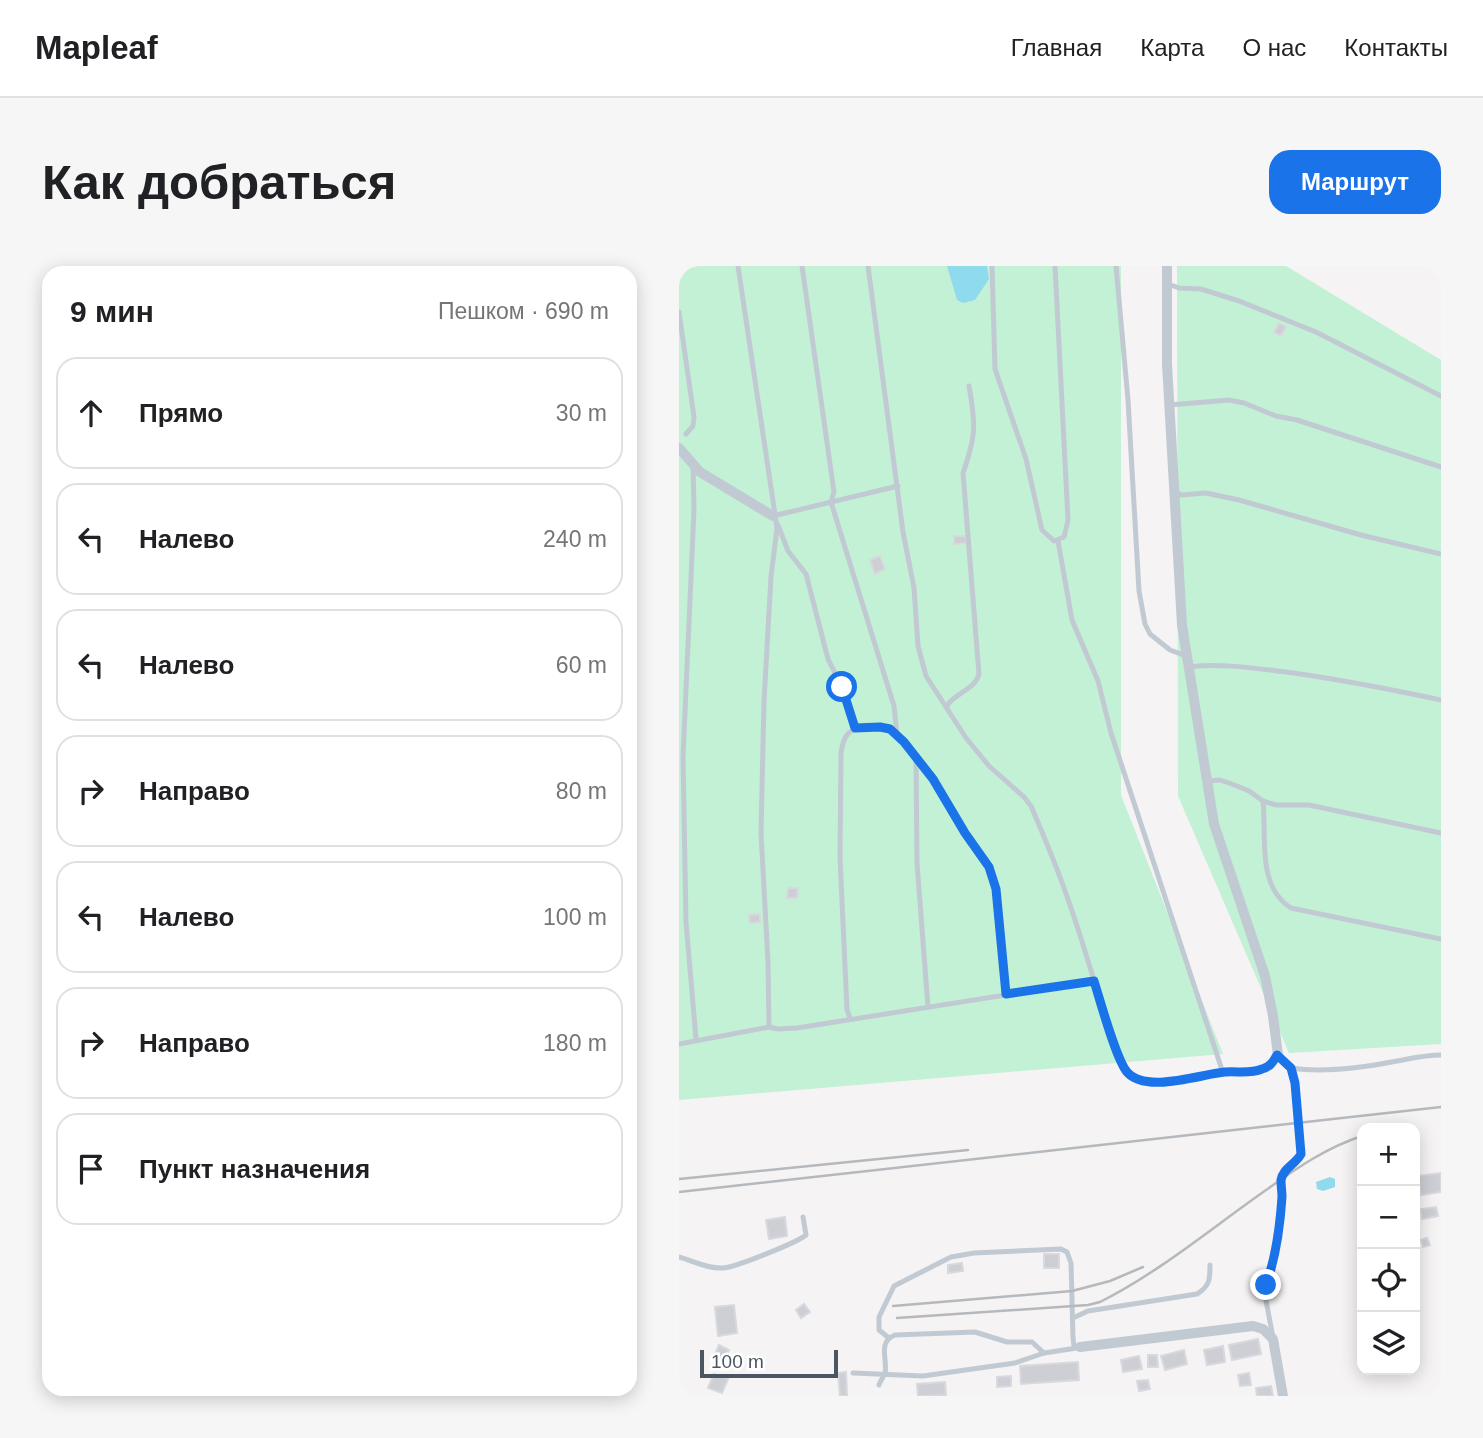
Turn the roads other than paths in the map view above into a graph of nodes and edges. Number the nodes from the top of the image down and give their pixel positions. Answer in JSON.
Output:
{"nodes":[{"id":1,"x":738,"y":266,"type":"edge"},
{"id":2,"x":802,"y":266,"type":"edge"},
{"id":3,"x":868,"y":266,"type":"edge"},
{"id":4,"x":992,"y":266,"type":"edge"},
{"id":5,"x":1055,"y":266,"type":"edge"},
{"id":6,"x":1116,"y":266,"type":"edge"},
{"id":7,"x":1167,"y":266,"type":"edge"},
{"id":8,"x":1168,"y":284,"type":"junction"},
{"id":9,"x":679,"y":312,"type":"edge"},
{"id":10,"x":969,"y":386,"type":"dead end"},
{"id":11,"x":1441,"y":397,"type":"edge"},
{"id":12,"x":1169,"y":405,"type":"junction"},
{"id":13,"x":686,"y":434,"type":"dead end"},
{"id":14,"x":679,"y":448,"type":"edge"},
{"id":15,"x":692,"y":465,"type":"junction"},
{"id":16,"x":1441,"y":467,"type":"edge"},
{"id":17,"x":898,"y":486,"type":"junction"},
{"id":18,"x":1175,"y":492,"type":"junction"},
{"id":19,"x":831,"y":502,"type":"junction"},
{"id":20,"x":773,"y":516,"type":"junction"},
{"id":21,"x":1058,"y":541,"type":"junction"},
{"id":22,"x":1441,"y":554,"type":"edge"},
{"id":23,"x":1187,"y":661,"type":"junction"},
{"id":24,"x":1441,"y":700,"type":"edge"},
{"id":25,"x":946,"y":707,"type":"junction"},
{"id":26,"x":855,"y":728,"type":"junction"},
{"id":27,"x":897,"y":735,"type":"junction"},
{"id":28,"x":916,"y":757,"type":"junction"},
{"id":29,"x":1207,"y":781,"type":"junction"},
{"id":30,"x":1263,"y":801,"type":"junction"},
{"id":31,"x":1441,"y":834,"type":"edge"},
{"id":32,"x":1441,"y":939,"type":"edge"},
{"id":33,"x":1094,"y":981,"type":"junction"},
{"id":34,"x":1006,"y":994,"type":"junction"},
{"id":35,"x":928,"y":1007,"type":"junction"},
{"id":36,"x":851,"y":1018,"type":"junction"},
{"id":37,"x":769,"y":1027,"type":"junction"},
{"id":38,"x":696,"y":1039,"type":"junction"},
{"id":39,"x":679,"y":1044,"type":"edge"},
{"id":40,"x":1277,"y":1055,"type":"junction"},
{"id":41,"x":1441,"y":1055,"type":"edge"},
{"id":42,"x":1223,"y":1073,"type":"junction"},
{"id":43,"x":1282,"y":1193,"type":"road end"},
{"id":44,"x":803,"y":1217,"type":"dead end"},
{"id":45,"x":679,"y":1257,"type":"edge"},
{"id":46,"x":1210,"y":1265,"type":"dead end"},
{"id":47,"x":1073,"y":1318,"type":"junction"},
{"id":48,"x":1267,"y":1325,"type":"junction"},
{"id":49,"x":889,"y":1338,"type":"junction"},
{"id":50,"x":1080,"y":1347,"type":"junction"},
{"id":51,"x":1044,"y":1353,"type":"junction"},
{"id":52,"x":853,"y":1373,"type":"dead end"},
{"id":53,"x":885,"y":1375,"type":"junction"},
{"id":54,"x":879,"y":1385,"type":"dead end"},
{"id":55,"x":1283,"y":1396,"type":"edge"}],
"edges":[{"from":1,"to":20,"type":"lane"},
{"from":2,"to":19,"type":"lane"},
{"from":3,"to":17,"type":"lane"},
{"from":4,"to":21,"type":"lane"},
{"from":5,"to":21,"type":"lane"},
{"from":6,"to":23,"type":"lane"},
{"from":7,"to":8,"type":"street"},
{"from":8,"to":11,"type":"lane"},
{"from":8,"to":12,"type":"street"},
{"from":9,"to":13,"type":"lane"},
{"from":10,"to":25,"type":"lane"},
{"from":12,"to":16,"type":"lane"},
{"from":12,"to":18,"type":"street"},
{"from":14,"to":15,"type":"street"},
{"from":15,"to":20,"type":"street"},
{"from":15,"to":38,"type":"lane"},
{"from":17,"to":19,"type":"lane"},
{"from":17,"to":25,"type":"lane"},
{"from":18,"to":22,"type":"lane"},
{"from":18,"to":23,"type":"street"},
{"from":19,"to":20,"type":"lane"},
{"from":19,"to":27,"type":"lane"},
{"from":20,"to":26,"type":"lane"},
{"from":20,"to":37,"type":"lane"},
{"from":21,"to":42,"type":"lane"},
{"from":23,"to":24,"type":"lane"},
{"from":23,"to":29,"type":"street"},
{"from":25,"to":33,"type":"lane"},
{"from":26,"to":27,"type":"lane"},
{"from":26,"to":36,"type":"lane"},
{"from":27,"to":28,"type":"lane"},
{"from":28,"to":34,"type":"lane"},
{"from":28,"to":35,"type":"lane"},
{"from":29,"to":30,"type":"lane"},
{"from":29,"to":40,"type":"street"},
{"from":30,"to":31,"type":"lane"},
{"from":30,"to":32,"type":"lane"},
{"from":33,"to":34,"type":"lane"},
{"from":33,"to":42,"type":"lane"},
{"from":34,"to":35,"type":"lane"},
{"from":35,"to":36,"type":"lane"},
{"from":36,"to":37,"type":"lane"},
{"from":37,"to":38,"type":"lane"},
{"from":38,"to":39,"type":"lane"},
{"from":40,"to":41,"type":"lane"},
{"from":40,"to":42,"type":"lane"},
{"from":43,"to":48,"type":"lane"},
{"from":44,"to":45,"type":"lane"},
{"from":46,"to":47,"type":"lane"},
{"from":47,"to":49,"type":"lane"},
{"from":47,"to":50,"type":"lane"},
{"from":48,"to":50,"type":"street"},
{"from":48,"to":55,"type":"street"},
{"from":49,"to":51,"type":"lane"},
{"from":49,"to":53,"type":"lane"},
{"from":50,"to":51,"type":"lane"},
{"from":51,"to":53,"type":"lane"},
{"from":52,"to":53,"type":"lane"},
{"from":53,"to":54,"type":"lane"}]}
